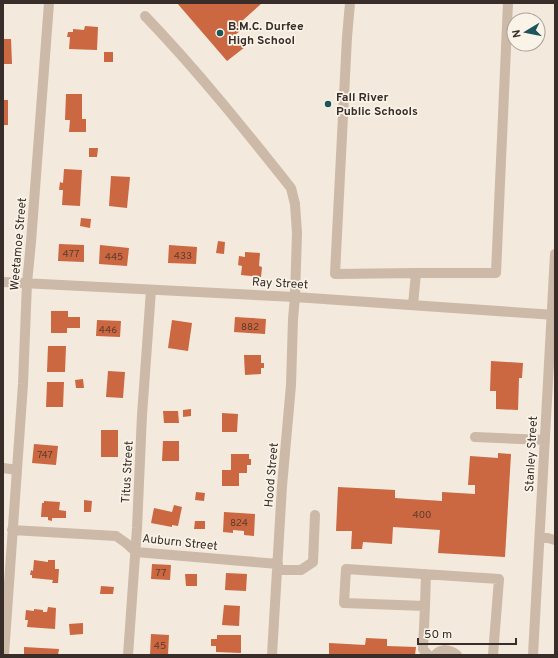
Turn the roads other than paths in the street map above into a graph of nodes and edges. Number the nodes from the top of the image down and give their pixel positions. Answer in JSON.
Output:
{"nodes":[{"id":1,"x":49,"y":3,"type":"edge"},
{"id":2,"x":350,"y":3,"type":"edge"},
{"id":3,"x":508,"y":3,"type":"edge"},
{"id":4,"x":145,"y":16,"type":"dead end"},
{"id":5,"x":555,"y":254,"type":"edge"},
{"id":6,"x":416,"y":273,"type":"junction"},
{"id":7,"x":3,"y":282,"type":"edge"},
{"id":8,"x":27,"y":283,"type":"junction"},
{"id":9,"x":151,"y":290,"type":"junction"},
{"id":10,"x":295,"y":297,"type":"junction"},
{"id":11,"x":413,"y":305,"type":"junction"},
{"id":12,"x":554,"y":315,"type":"edge"},
{"id":13,"x":475,"y":437,"type":"dead end"},
{"id":14,"x":545,"y":440,"type":"junction"},
{"id":15,"x":3,"y":468,"type":"edge"},
{"id":16,"x":17,"y":470,"type":"junction"},
{"id":17,"x":315,"y":515,"type":"dead end"},
{"id":18,"x":12,"y":530,"type":"junction"},
{"id":19,"x":540,"y":536,"type":"junction"},
{"id":20,"x":555,"y":540,"type":"edge"},
{"id":21,"x":136,"y":552,"type":"junction"},
{"id":22,"x":277,"y":567,"type":"junction"},
{"id":23,"x":426,"y":574,"type":"junction"},
{"id":24,"x":425,"y":606,"type":"junction"},
{"id":25,"x":5,"y":617,"type":"edge"},
{"id":26,"x":4,"y":655,"type":"edge"},
{"id":27,"x":128,"y":655,"type":"edge"},
{"id":28,"x":272,"y":655,"type":"edge"},
{"id":29,"x":428,"y":655,"type":"edge"},
{"id":30,"x":435,"y":655,"type":"edge"},
{"id":31,"x":457,"y":655,"type":"edge"},
{"id":32,"x":493,"y":655,"type":"edge"},
{"id":33,"x":533,"y":655,"type":"edge"}],
"edges":[{"from":1,"to":8,"type":"street","name":"Weetamoe Street"},
{"from":2,"to":6,"type":"street"},
{"from":3,"to":6,"type":"street"},
{"from":4,"to":10,"type":"street","name":"Hood Street"},
{"from":5,"to":12,"type":"street","name":"Stanley Street"},
{"from":6,"to":11,"type":"street"},
{"from":7,"to":8,"type":"street","name":"Ray Street"},
{"from":8,"to":9,"type":"street","name":"Ray Street"},
{"from":8,"to":16,"type":"street","name":"Weetamoe Street"},
{"from":9,"to":10,"type":"street","name":"Ray Street"},
{"from":9,"to":21,"type":"street","name":"Titus Street"},
{"from":10,"to":11,"type":"street","name":"Ray Street"},
{"from":10,"to":22,"type":"street","name":"Hood Street"},
{"from":11,"to":12,"type":"street","name":"Ray Street"},
{"from":12,"to":14,"type":"street","name":"Stanley Street"},
{"from":13,"to":14,"type":"street"},
{"from":14,"to":19,"type":"street","name":"Stanley Street"},
{"from":15,"to":16,"type":"street"},
{"from":16,"to":18,"type":"street","name":"Weetamoe Street"},
{"from":17,"to":22,"type":"street","name":"Auburn Street"},
{"from":18,"to":21,"type":"street","name":"Auburn Street"},
{"from":18,"to":25,"type":"street","name":"Weetamoe Street"},
{"from":19,"to":20,"type":"street"},
{"from":19,"to":33,"type":"street","name":"Stanley Street"},
{"from":21,"to":22,"type":"street","name":"Auburn Street"},
{"from":21,"to":27,"type":"street","name":"Titus Street"},
{"from":22,"to":28,"type":"street","name":"Hood Street"},
{"from":23,"to":24,"type":"street"},
{"from":23,"to":24,"type":"street"},
{"from":23,"to":32,"type":"street"},
{"from":24,"to":29,"type":"street"},
{"from":25,"to":26,"type":"street","name":"Weetamoe Street"},
{"from":30,"to":31,"type":"street"}]}
